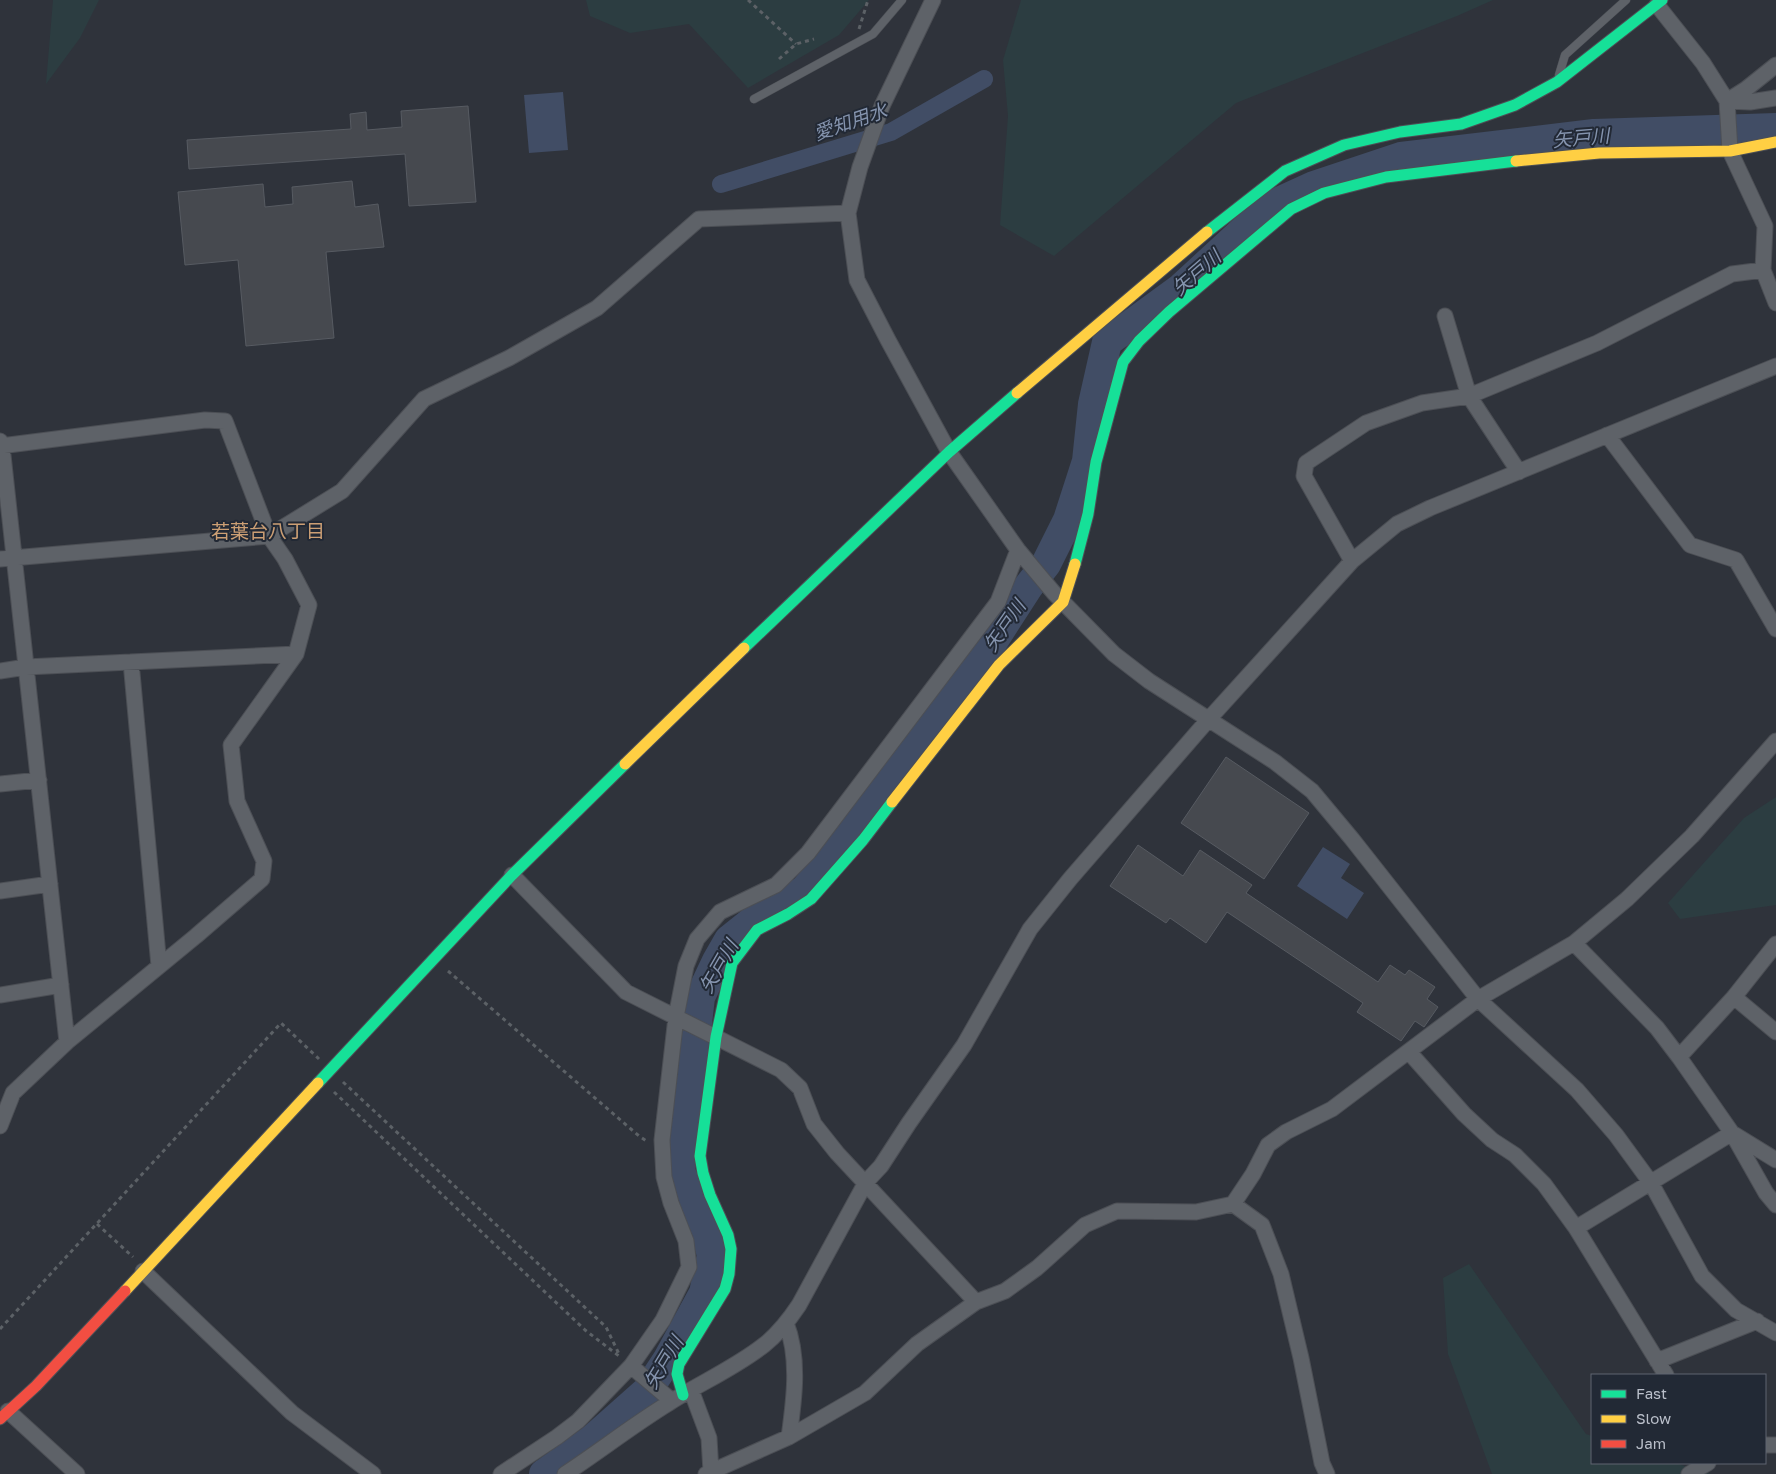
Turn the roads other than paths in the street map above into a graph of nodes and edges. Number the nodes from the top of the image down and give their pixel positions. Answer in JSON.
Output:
{"nodes":[{"id":1,"x":902,"y":0,"type":"edge"},
{"id":2,"x":932,"y":0,"type":"edge"},
{"id":3,"x":1626,"y":0,"type":"edge"},
{"id":4,"x":1660,"y":2,"type":"edge"},
{"id":5,"x":1776,"y":65,"type":"edge"},
{"id":6,"x":1557,"y":82,"type":"junction"},
{"id":7,"x":1776,"y":98,"type":"edge"},
{"id":8,"x":754,"y":99,"type":"dead end"},
{"id":9,"x":1727,"y":101,"type":"junction"},
{"id":10,"x":1776,"y":142,"type":"edge"},
{"id":11,"x":1730,"y":151,"type":"junction"},
{"id":12,"x":848,"y":212,"type":"junction"},
{"id":13,"x":1763,"y":270,"type":"junction"},
{"id":14,"x":1776,"y":303,"type":"edge"},
{"id":15,"x":1445,"y":316,"type":"dead end"},
{"id":16,"x":1776,"y":366,"type":"edge"},
{"id":17,"x":1469,"y":396,"type":"junction"},
{"id":18,"x":1608,"y":435,"type":"junction"},
{"id":19,"x":1,"y":444,"type":"edge"},
{"id":20,"x":949,"y":452,"type":"junction"},
{"id":21,"x":1519,"y":472,"type":"junction"},
{"id":22,"x":269,"y":536,"type":"junction"},
{"id":23,"x":1018,"y":550,"type":"junction"},
{"id":24,"x":7,"y":558,"type":"edge"},
{"id":25,"x":1352,"y":561,"type":"junction"},
{"id":26,"x":1058,"y":598,"type":"junction"},
{"id":27,"x":1776,"y":629,"type":"edge"},
{"id":28,"x":296,"y":654,"type":"junction"},
{"id":29,"x":130,"y":662,"type":"junction"},
{"id":30,"x":26,"y":667,"type":"junction"},
{"id":31,"x":0,"y":671,"type":"edge"},
{"id":32,"x":1208,"y":720,"type":"junction"},
{"id":33,"x":1776,"y":741,"type":"edge"},
{"id":34,"x":39,"y":780,"type":"junction"},
{"id":35,"x":0,"y":784,"type":"edge"},
{"id":36,"x":512,"y":875,"type":"junction"},
{"id":37,"x":50,"y":884,"type":"junction"},
{"id":38,"x":0,"y":891,"type":"edge"},
{"id":39,"x":1574,"y":943,"type":"junction"},
{"id":40,"x":1776,"y":944,"type":"edge"},
{"id":41,"x":159,"y":966,"type":"junction"},
{"id":42,"x":61,"y":985,"type":"junction"},
{"id":43,"x":0,"y":995,"type":"edge"},
{"id":44,"x":1734,"y":997,"type":"junction"},
{"id":45,"x":1478,"y":999,"type":"junction"},
{"id":46,"x":676,"y":1017,"type":"junction"},
{"id":47,"x":1776,"y":1032,"type":"edge"},
{"id":48,"x":716,"y":1037,"type":"junction"},
{"id":49,"x":67,"y":1042,"type":"junction"},
{"id":50,"x":1409,"y":1052,"type":"junction"},
{"id":51,"x":1680,"y":1057,"type":"junction"},
{"id":52,"x":7,"y":1094,"type":"edge"},
{"id":53,"x":0,"y":1126,"type":"edge"},
{"id":54,"x":1732,"y":1133,"type":"junction"},
{"id":55,"x":1776,"y":1160,"type":"edge"},
{"id":56,"x":866,"y":1182,"type":"junction"},
{"id":57,"x":1651,"y":1183,"type":"junction"},
{"id":58,"x":1233,"y":1204,"type":"junction"},
{"id":59,"x":1776,"y":1205,"type":"edge"},
{"id":60,"x":1576,"y":1228,"type":"junction"},
{"id":61,"x":144,"y":1270,"type":"junction"},
{"id":62,"x":976,"y":1302,"type":"junction"},
{"id":63,"x":1756,"y":1321,"type":"junction"},
{"id":64,"x":786,"y":1324,"type":"junction"},
{"id":65,"x":1776,"y":1333,"type":"edge"},
{"id":66,"x":1657,"y":1361,"type":"junction"},
{"id":67,"x":631,"y":1366,"type":"junction"},
{"id":68,"x":1665,"y":1374,"type":"edge"},
{"id":69,"x":682,"y":1395,"type":"junction"},
{"id":70,"x":4,"y":1415,"type":"edge"},
{"id":71,"x":789,"y":1437,"type":"junction"},
{"id":72,"x":1706,"y":1464,"type":"edge"},
{"id":73,"x":708,"y":1473,"type":"edge"},
{"id":74,"x":77,"y":1474,"type":"edge"},
{"id":75,"x":373,"y":1474,"type":"edge"},
{"id":76,"x":500,"y":1474,"type":"edge"},
{"id":77,"x":565,"y":1474,"type":"edge"},
{"id":78,"x":1327,"y":1474,"type":"edge"},
{"id":79,"x":1689,"y":1474,"type":"edge"}],
"edges":[{"from":1,"to":8,"type":"lane"},
{"from":2,"to":12,"type":"street"},
{"from":3,"to":6,"type":"lane"},
{"from":4,"to":6,"type":"street"},
{"from":4,"to":9,"type":"street"},
{"from":5,"to":9,"type":"street"},
{"from":6,"to":20,"type":"street"},
{"from":7,"to":9,"type":"street"},
{"from":9,"to":11,"type":"street"},
{"from":10,"to":11,"type":"street"},
{"from":11,"to":13,"type":"street"},
{"from":11,"to":26,"type":"street"},
{"from":12,"to":20,"type":"street"},
{"from":12,"to":22,"type":"street"},
{"from":13,"to":14,"type":"street"},
{"from":13,"to":17,"type":"street"},
{"from":15,"to":17,"type":"street"},
{"from":16,"to":18,"type":"street"},
{"from":17,"to":21,"type":"street"},
{"from":17,"to":25,"type":"street"},
{"from":18,"to":21,"type":"street"},
{"from":18,"to":27,"type":"street"},
{"from":19,"to":22,"type":"street"},
{"from":19,"to":24,"type":"street"},
{"from":20,"to":23,"type":"street"},
{"from":20,"to":36,"type":"street"},
{"from":21,"to":25,"type":"street"},
{"from":22,"to":24,"type":"street"},
{"from":22,"to":28,"type":"street"},
{"from":23,"to":26,"type":"street"},
{"from":23,"to":46,"type":"street"},
{"from":24,"to":30,"type":"street"},
{"from":25,"to":32,"type":"street"},
{"from":26,"to":32,"type":"street"},
{"from":26,"to":48,"type":"street"},
{"from":28,"to":29,"type":"street"},
{"from":28,"to":41,"type":"street"},
{"from":29,"to":30,"type":"street"},
{"from":29,"to":41,"type":"street"},
{"from":30,"to":31,"type":"street"},
{"from":30,"to":34,"type":"street"},
{"from":32,"to":45,"type":"street"},
{"from":32,"to":56,"type":"street"},
{"from":33,"to":39,"type":"street"},
{"from":34,"to":35,"type":"street"},
{"from":34,"to":37,"type":"street"},
{"from":36,"to":46,"type":"street"},
{"from":36,"to":61,"type":"street"},
{"from":37,"to":38,"type":"street"},
{"from":37,"to":42,"type":"street"},
{"from":39,"to":45,"type":"street"},
{"from":39,"to":51,"type":"street"},
{"from":40,"to":44,"type":"street"},
{"from":41,"to":49,"type":"street"},
{"from":42,"to":43,"type":"street"},
{"from":42,"to":49,"type":"street"},
{"from":44,"to":47,"type":"street"},
{"from":44,"to":51,"type":"street"},
{"from":45,"to":50,"type":"street"},
{"from":45,"to":57,"type":"street"},
{"from":46,"to":48,"type":"street"},
{"from":46,"to":67,"type":"street"},
{"from":48,"to":56,"type":"street"},
{"from":48,"to":69,"type":"street"},
{"from":49,"to":52,"type":"street"},
{"from":50,"to":58,"type":"street"},
{"from":50,"to":60,"type":"street"},
{"from":51,"to":54,"type":"street"},
{"from":52,"to":53,"type":"street"},
{"from":54,"to":55,"type":"street"},
{"from":54,"to":57,"type":"street"},
{"from":54,"to":59,"type":"street"},
{"from":56,"to":62,"type":"street"},
{"from":56,"to":64,"type":"street"},
{"from":57,"to":60,"type":"street"},
{"from":57,"to":63,"type":"street"},
{"from":58,"to":62,"type":"street"},
{"from":58,"to":78,"type":"street"},
{"from":60,"to":66,"type":"street"},
{"from":61,"to":70,"type":"street"},
{"from":61,"to":75,"type":"street"},
{"from":62,"to":71,"type":"street"},
{"from":63,"to":65,"type":"street"},
{"from":63,"to":66,"type":"street"},
{"from":64,"to":69,"type":"street"},
{"from":64,"to":71,"type":"street"},
{"from":66,"to":68,"type":"street"},
{"from":67,"to":69,"type":"street"},
{"from":67,"to":76,"type":"street"},
{"from":69,"to":73,"type":"street"},
{"from":69,"to":77,"type":"street"},
{"from":70,"to":74,"type":"street"},
{"from":71,"to":73,"type":"street"},
{"from":72,"to":79,"type":"street"}]}
